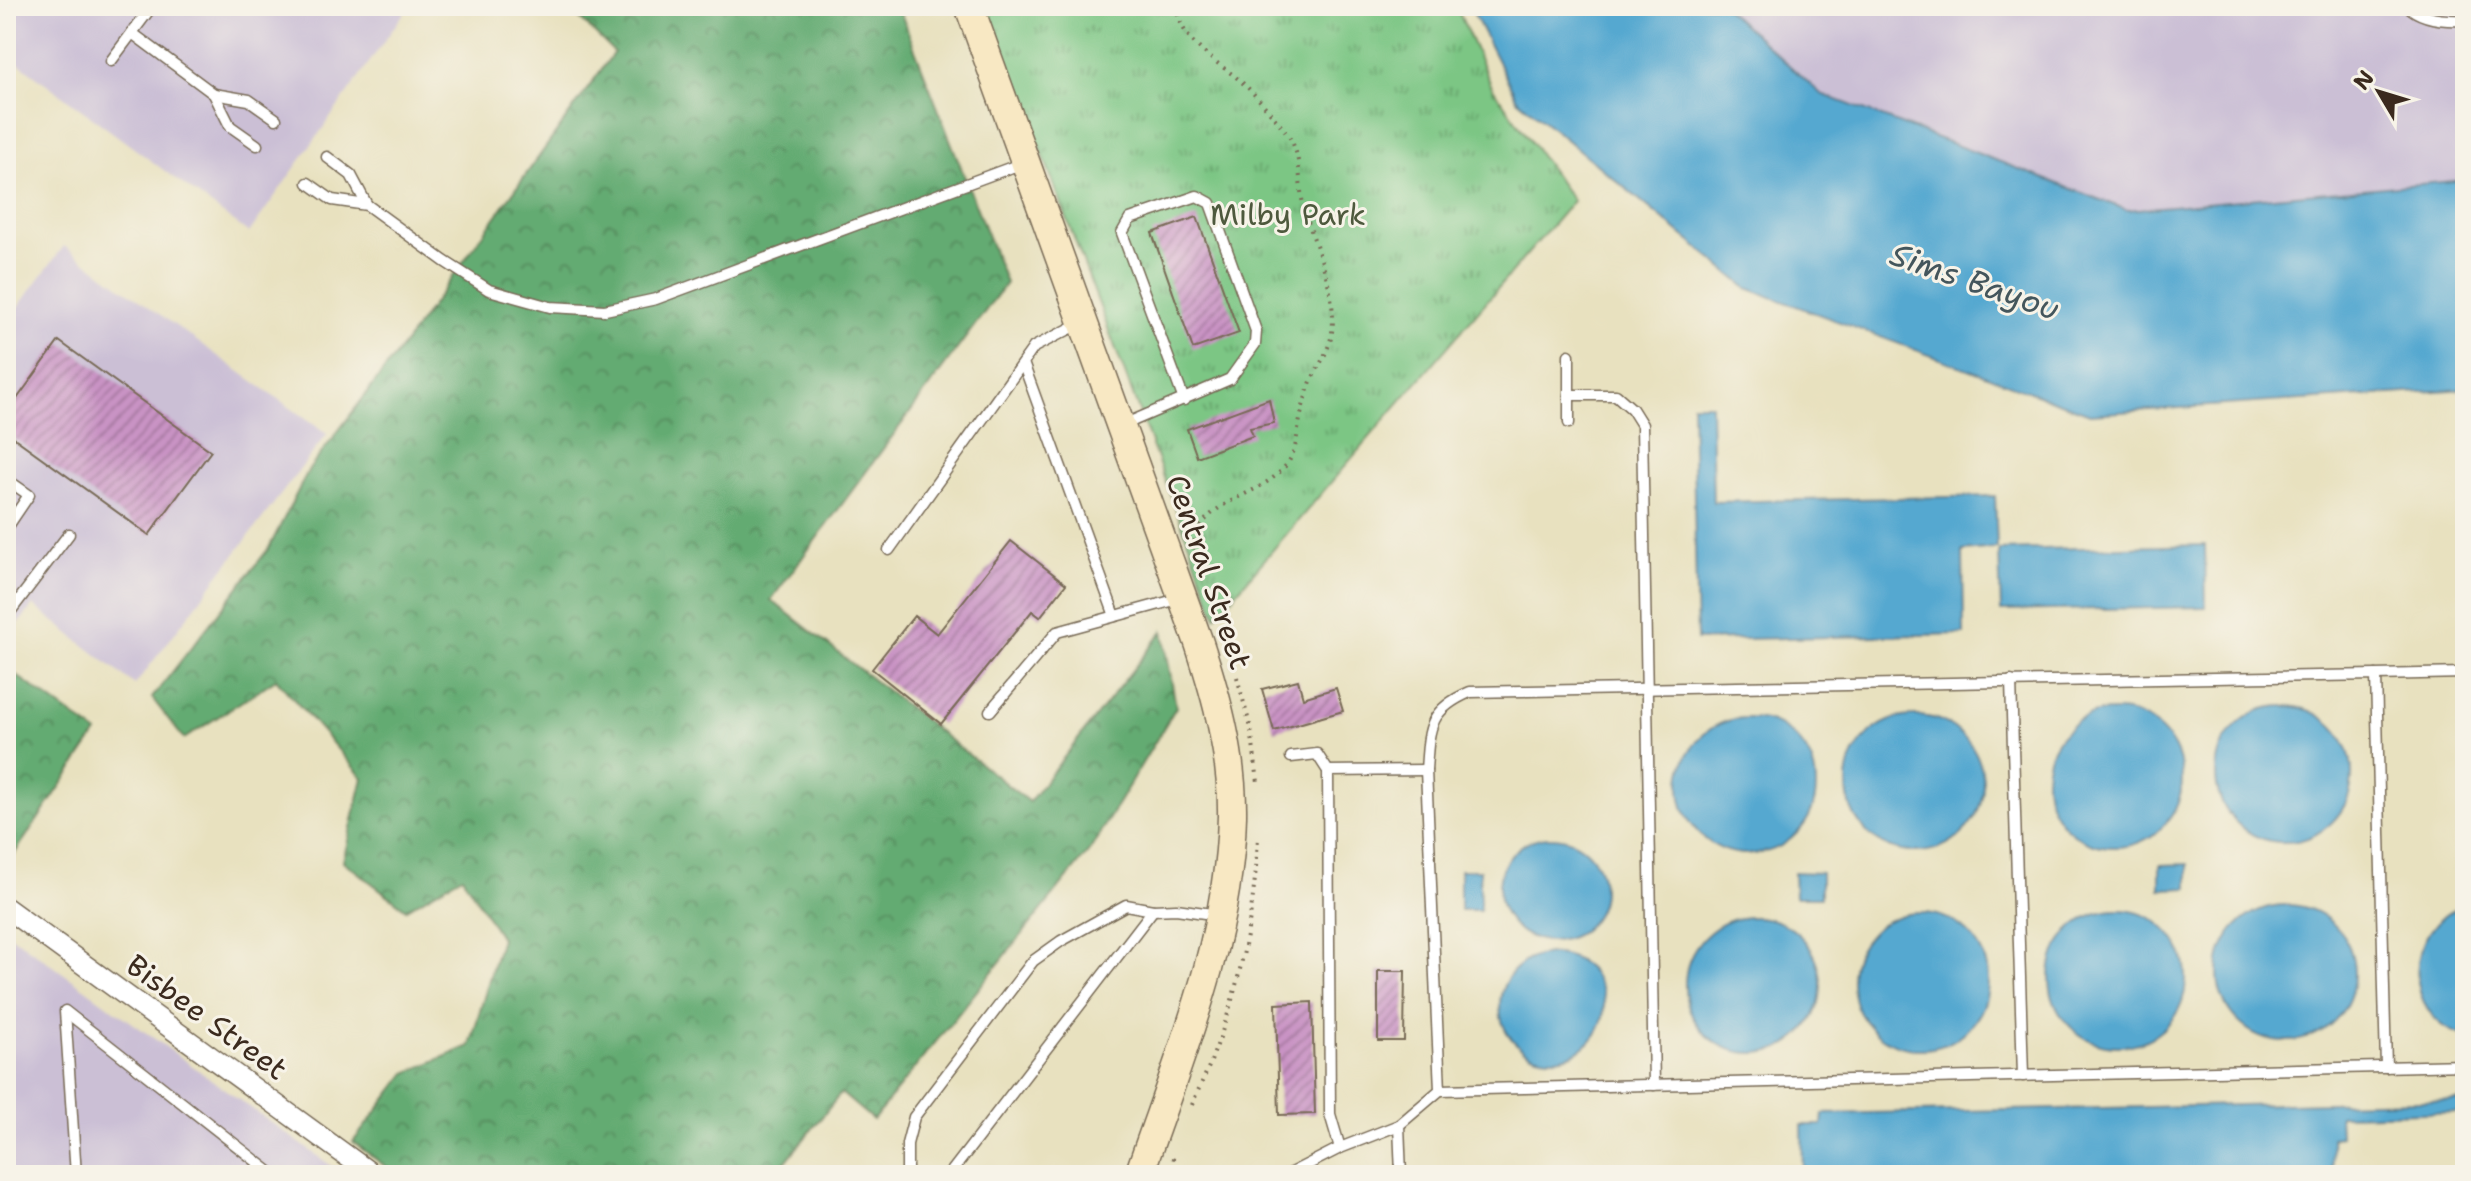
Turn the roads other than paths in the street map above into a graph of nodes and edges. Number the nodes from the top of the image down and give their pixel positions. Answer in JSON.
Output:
{"nodes":[{"id":1,"x":152,"y":6,"type":"edge"},
{"id":2,"x":969,"y":6,"type":"edge"},
{"id":3,"x":2408,"y":6,"type":"edge"},
{"id":4,"x":2465,"y":20,"type":"edge"},
{"id":5,"x":132,"y":33,"type":"junction"},
{"id":6,"x":111,"y":61,"type":"dead end"},
{"id":7,"x":214,"y":94,"type":"junction"},
{"id":8,"x":276,"y":119,"type":"dead end"},
{"id":9,"x":257,"y":145,"type":"dead end"},
{"id":10,"x":327,"y":157,"type":"dead end"},
{"id":11,"x":1025,"y":162,"type":"junction"},
{"id":12,"x":308,"y":183,"type":"dead end"},
{"id":13,"x":367,"y":205,"type":"junction"},
{"id":14,"x":1083,"y":322,"type":"junction"},
{"id":15,"x":1569,"y":355,"type":"dead end"},
{"id":16,"x":1023,"y":363,"type":"junction"},
{"id":17,"x":1569,"y":395,"type":"junction"},
{"id":18,"x":1184,"y":400,"type":"junction"},
{"id":19,"x":1569,"y":423,"type":"dead end"},
{"id":20,"x":1121,"y":426,"type":"junction"},
{"id":21,"x":6,"y":479,"type":"edge"},
{"id":22,"x":6,"y":529,"type":"edge"},
{"id":23,"x":69,"y":534,"type":"dead end"},
{"id":24,"x":889,"y":550,"type":"dead end"},
{"id":25,"x":1183,"y":598,"type":"junction"},
{"id":26,"x":1115,"y":616,"type":"junction"},
{"id":27,"x":6,"y":617,"type":"edge"},
{"id":28,"x":2465,"y":673,"type":"edge"},
{"id":29,"x":2376,"y":675,"type":"junction"},
{"id":30,"x":2011,"y":681,"type":"junction"},
{"id":31,"x":1648,"y":688,"type":"junction"},
{"id":32,"x":990,"y":711,"type":"dead end"},
{"id":33,"x":1291,"y":757,"type":"dead end"},
{"id":34,"x":1426,"y":770,"type":"junction"},
{"id":35,"x":1328,"y":771,"type":"junction"},
{"id":36,"x":6,"y":908,"type":"edge"},
{"id":37,"x":1153,"y":910,"type":"junction"},
{"id":38,"x":1222,"y":915,"type":"junction"},
{"id":39,"x":2465,"y":1065,"type":"edge"},
{"id":40,"x":2386,"y":1067,"type":"junction"},
{"id":41,"x":2023,"y":1076,"type":"junction"},
{"id":42,"x":1654,"y":1085,"type":"junction"},
{"id":43,"x":1440,"y":1090,"type":"junction"},
{"id":44,"x":1399,"y":1125,"type":"junction"},
{"id":45,"x":1340,"y":1148,"type":"junction"},
{"id":46,"x":76,"y":1175,"type":"edge"},
{"id":47,"x":274,"y":1175,"type":"edge"},
{"id":48,"x":373,"y":1175,"type":"edge"},
{"id":49,"x":907,"y":1175,"type":"edge"},
{"id":50,"x":949,"y":1175,"type":"edge"},
{"id":51,"x":1139,"y":1175,"type":"edge"},
{"id":52,"x":1287,"y":1175,"type":"edge"},
{"id":53,"x":1401,"y":1175,"type":"edge"}],
"edges":[{"from":1,"to":5,"type":"lane"},
{"from":2,"to":11,"type":"street","name":"Central Street"},
{"from":3,"to":4,"type":"lane"},
{"from":5,"to":6,"type":"lane"},
{"from":5,"to":7,"type":"lane"},
{"from":7,"to":8,"type":"lane"},
{"from":7,"to":9,"type":"lane"},
{"from":10,"to":13,"type":"lane"},
{"from":11,"to":13,"type":"lane"},
{"from":11,"to":14,"type":"street","name":"Central Street"},
{"from":12,"to":13,"type":"lane"},
{"from":14,"to":16,"type":"lane"},
{"from":14,"to":20,"type":"street","name":"Central Street"},
{"from":15,"to":17,"type":"lane"},
{"from":16,"to":24,"type":"lane"},
{"from":16,"to":26,"type":"lane"},
{"from":17,"to":19,"type":"lane"},
{"from":17,"to":31,"type":"lane"},
{"from":18,"to":18,"type":"lane"},
{"from":18,"to":20,"type":"lane"},
{"from":20,"to":25,"type":"street","name":"Central Street"},
{"from":21,"to":22,"type":"lane"},
{"from":23,"to":27,"type":"lane"},
{"from":25,"to":26,"type":"lane"},
{"from":25,"to":38,"type":"street","name":"Central Street"},
{"from":26,"to":32,"type":"lane"},
{"from":28,"to":29,"type":"lane"},
{"from":29,"to":30,"type":"lane"},
{"from":29,"to":40,"type":"lane"},
{"from":30,"to":31,"type":"lane"},
{"from":30,"to":41,"type":"lane"},
{"from":31,"to":34,"type":"lane"},
{"from":31,"to":42,"type":"lane"},
{"from":33,"to":35,"type":"lane"},
{"from":34,"to":35,"type":"lane"},
{"from":34,"to":43,"type":"lane"},
{"from":35,"to":45,"type":"lane"},
{"from":36,"to":48,"type":"street","name":"Bisbee Street"},
{"from":37,"to":38,"type":"lane"},
{"from":37,"to":49,"type":"lane"},
{"from":37,"to":50,"type":"lane"},
{"from":38,"to":51,"type":"street","name":"Central Street"},
{"from":39,"to":40,"type":"lane"},
{"from":40,"to":41,"type":"lane"},
{"from":41,"to":42,"type":"lane"},
{"from":42,"to":43,"type":"lane"},
{"from":43,"to":44,"type":"lane"},
{"from":44,"to":45,"type":"lane"},
{"from":44,"to":53,"type":"lane"},
{"from":45,"to":52,"type":"lane"},
{"from":46,"to":47,"type":"lane"}]}
